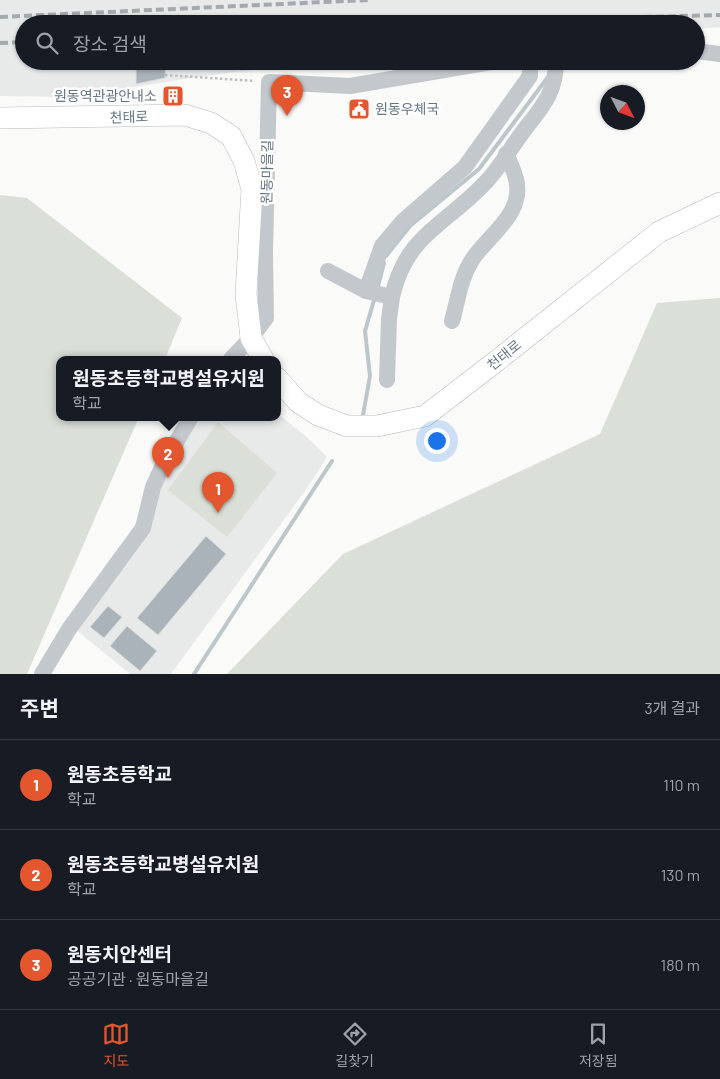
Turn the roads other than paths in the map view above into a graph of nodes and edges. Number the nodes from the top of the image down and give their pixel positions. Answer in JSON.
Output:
{"nodes":[{"id":1,"x":705,"y":52,"type":"edge"},
{"id":2,"x":720,"y":54,"type":"edge"},
{"id":3,"x":444,"y":70,"type":"edge"},
{"id":4,"x":530,"y":70,"type":"edge"},
{"id":5,"x":556,"y":70,"type":"edge"},
{"id":6,"x":0,"y":118,"type":"edge"},
{"id":7,"x":506,"y":154,"type":"junction"},
{"id":8,"x":720,"y":204,"type":"edge"},
{"id":9,"x":328,"y":272,"type":"dead end"},
{"id":10,"x":367,"y":291,"type":"junction"},
{"id":11,"x":388,"y":296,"type":"junction"},
{"id":12,"x":452,"y":322,"type":"dead end"},
{"id":13,"x":251,"y":338,"type":"junction"},
{"id":14,"x":234,"y":356,"type":"edge"},
{"id":15,"x":261,"y":356,"type":"edge"},
{"id":16,"x":387,"y":380,"type":"dead end"},
{"id":17,"x":281,"y":383,"type":"edge"},
{"id":18,"x":189,"y":421,"type":"edge"},
{"id":19,"x":42,"y":674,"type":"edge"}],
"edges":[{"from":1,"to":2,"type":"street"},
{"from":3,"to":13,"type":"street","name":"원동마을길"},
{"from":4,"to":10,"type":"street"},
{"from":5,"to":7,"type":"street"},
{"from":6,"to":13,"type":"main road","name":"천태로"},
{"from":7,"to":11,"type":"street"},
{"from":7,"to":12,"type":"street"},
{"from":8,"to":17,"type":"main road","name":"천태로"},
{"from":9,"to":10,"type":"street"},
{"from":10,"to":11,"type":"street"},
{"from":11,"to":16,"type":"street"},
{"from":13,"to":14,"type":"street","name":"원동마을길"},
{"from":13,"to":15,"type":"main road","name":"천태로"},
{"from":18,"to":19,"type":"street"}]}
